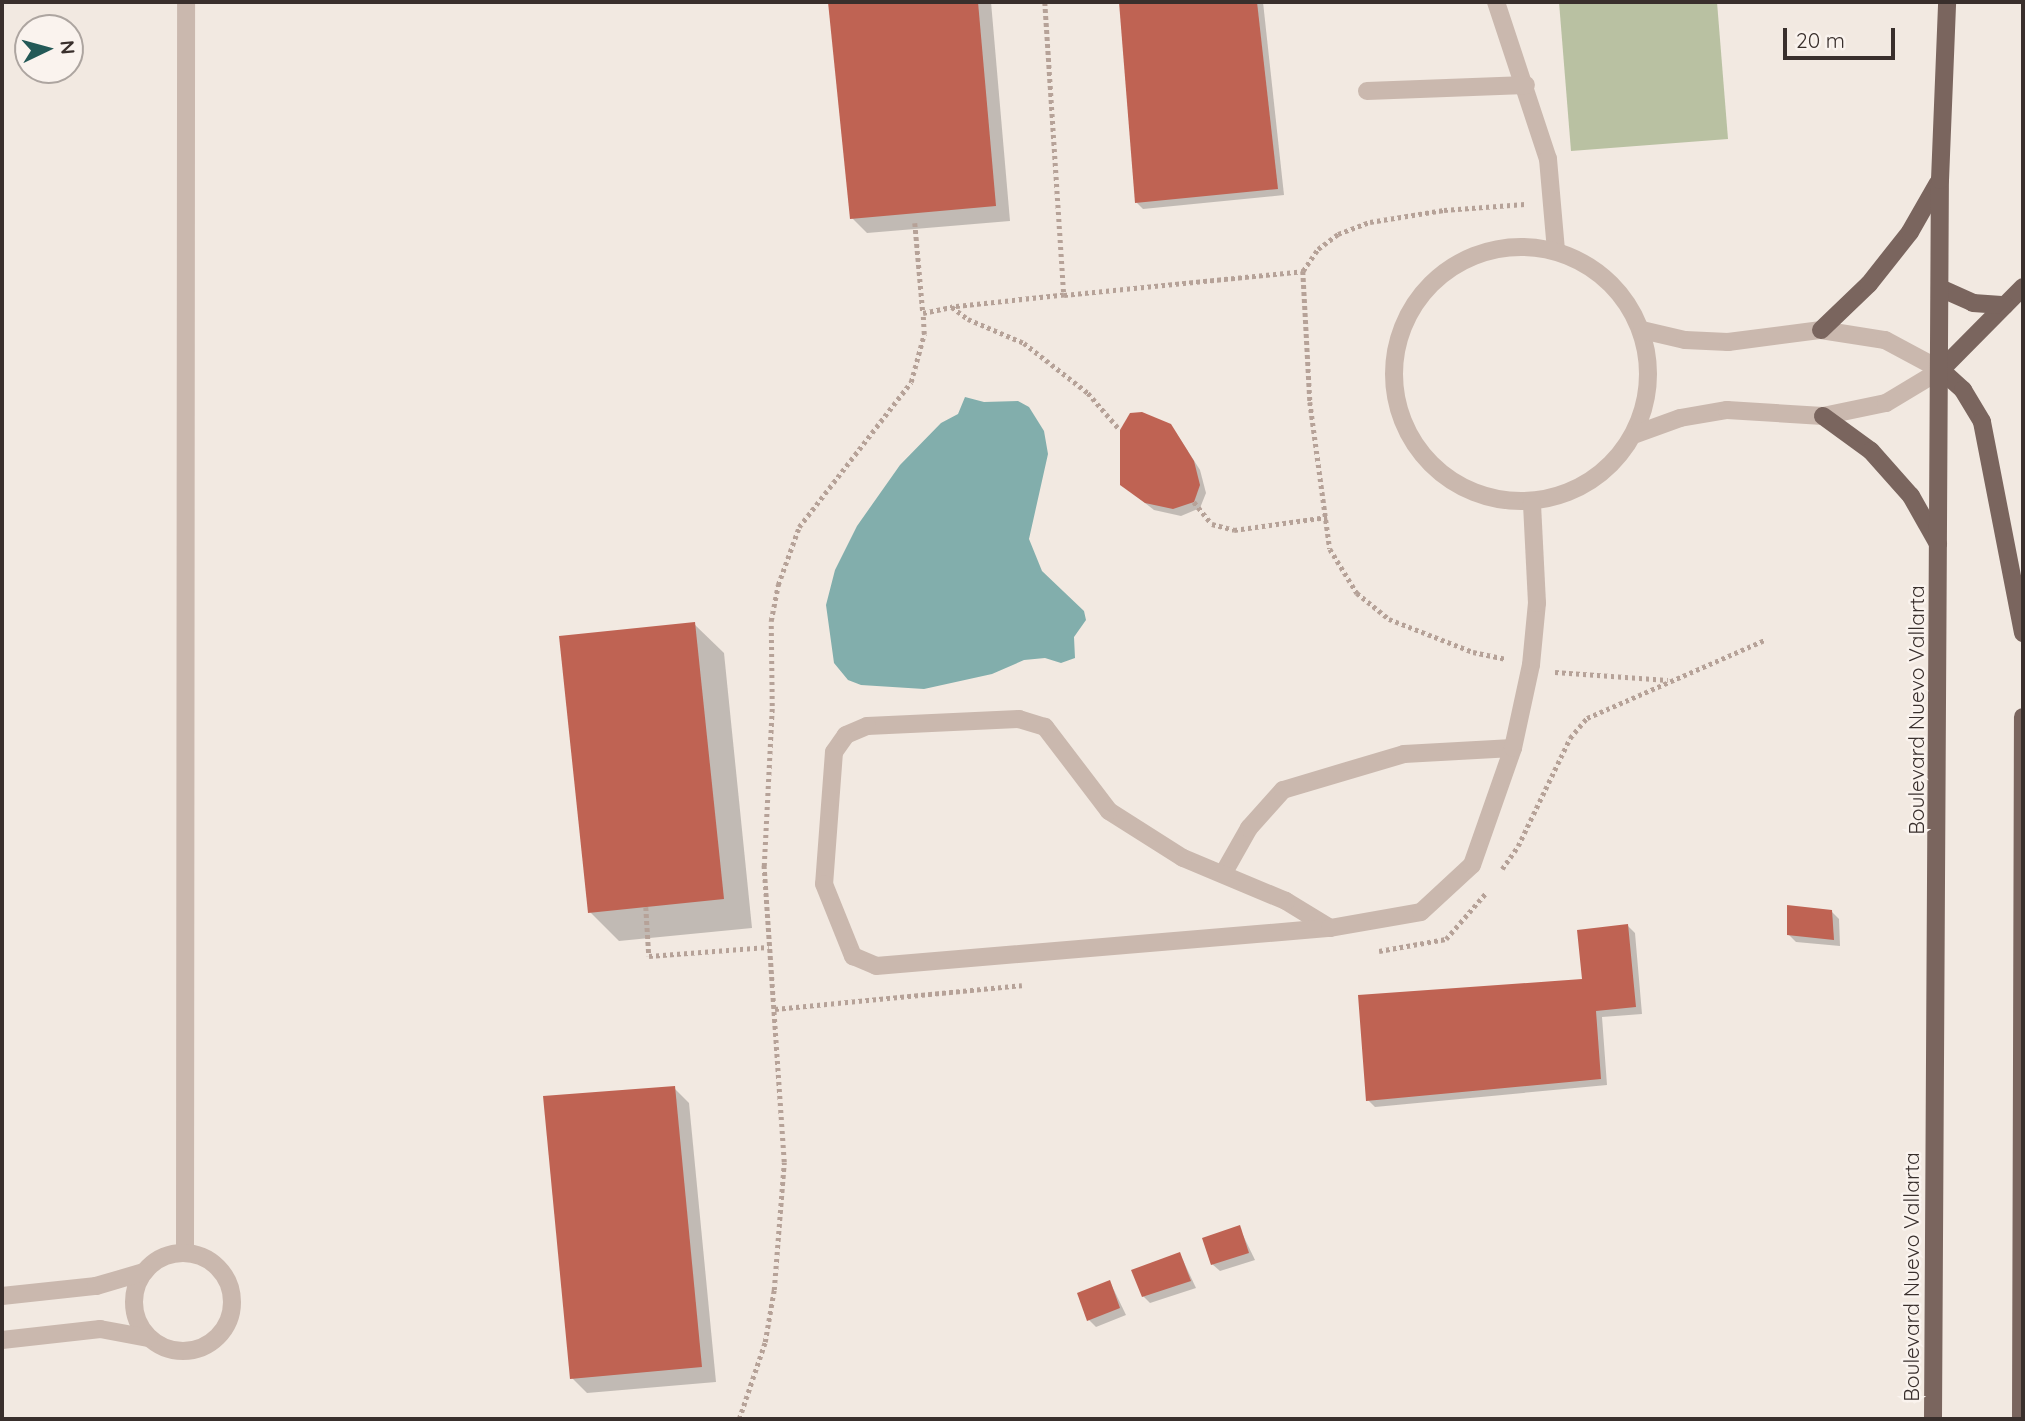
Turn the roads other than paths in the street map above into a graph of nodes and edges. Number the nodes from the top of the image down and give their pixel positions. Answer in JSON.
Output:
{"nodes":[{"id":1,"x":186,"y":2,"type":"edge"},
{"id":2,"x":1496,"y":2,"type":"edge"},
{"id":3,"x":1947,"y":2,"type":"edge"},
{"id":4,"x":1526,"y":85,"type":"junction"},
{"id":5,"x":1367,"y":91,"type":"dead end"},
{"id":6,"x":1940,"y":180,"type":"junction"},
{"id":7,"x":1556,"y":250,"type":"junction"},
{"id":8,"x":2023,"y":287,"type":"edge"},
{"id":9,"x":1940,"y":288,"type":"junction"},
{"id":10,"x":2005,"y":305,"type":"junction"},
{"id":11,"x":1642,"y":330,"type":"junction"},
{"id":12,"x":1821,"y":330,"type":"junction"},
{"id":13,"x":1941,"y":370,"type":"junction"},
{"id":14,"x":1823,"y":416,"type":"junction"},
{"id":15,"x":1636,"y":434,"type":"junction"},
{"id":16,"x":1532,"y":503,"type":"junction"},
{"id":17,"x":1940,"y":548,"type":"junction"},
{"id":18,"x":2023,"y":633,"type":"edge"},
{"id":19,"x":2023,"y":717,"type":"edge"},
{"id":20,"x":1513,"y":748,"type":"junction"},
{"id":21,"x":2023,"y":788,"type":"edge"},
{"id":22,"x":1223,"y":874,"type":"junction"},
{"id":23,"x":1330,"y":928,"type":"junction"},
{"id":24,"x":185,"y":1252,"type":"junction"},
{"id":25,"x":144,"y":1272,"type":"junction"},
{"id":26,"x":2,"y":1296,"type":"edge"},
{"id":27,"x":149,"y":1338,"type":"junction"},
{"id":28,"x":2,"y":1340,"type":"edge"},
{"id":29,"x":1933,"y":1419,"type":"edge"},
{"id":30,"x":2021,"y":1419,"type":"edge"}],
"edges":[{"from":1,"to":24,"type":"street"},
{"from":2,"to":4,"type":"street"},
{"from":3,"to":6,"type":"main road","name":"Boulevard Nuevo Vallarta"},
{"from":4,"to":5,"type":"street"},
{"from":4,"to":7,"type":"street"},
{"from":6,"to":9,"type":"main road","name":"Boulevard Nuevo Vallarta"},
{"from":6,"to":12,"type":"main road"},
{"from":7,"to":11,"type":"street"},
{"from":7,"to":16,"type":"street"},
{"from":8,"to":10,"type":"main road"},
{"from":9,"to":10,"type":"main road"},
{"from":9,"to":13,"type":"main road","name":"Boulevard Nuevo Vallarta"},
{"from":10,"to":13,"type":"main road"},
{"from":11,"to":12,"type":"street"},
{"from":11,"to":15,"type":"street"},
{"from":12,"to":13,"type":"street"},
{"from":13,"to":14,"type":"street"},
{"from":13,"to":17,"type":"main road","name":"Boulevard Nuevo Vallarta"},
{"from":13,"to":18,"type":"main road"},
{"from":14,"to":15,"type":"street"},
{"from":14,"to":17,"type":"main road"},
{"from":15,"to":16,"type":"street"},
{"from":16,"to":20,"type":"street"},
{"from":17,"to":29,"type":"main road","name":"Boulevard Nuevo Vallarta"},
{"from":19,"to":21,"type":"main road"},
{"from":20,"to":22,"type":"street"},
{"from":20,"to":23,"type":"street"},
{"from":21,"to":30,"type":"main road"},
{"from":22,"to":23,"type":"street"},
{"from":22,"to":23,"type":"street"},
{"from":24,"to":25,"type":"street"},
{"from":24,"to":27,"type":"street"},
{"from":25,"to":26,"type":"street"},
{"from":25,"to":27,"type":"street"},
{"from":27,"to":28,"type":"street"}]}
